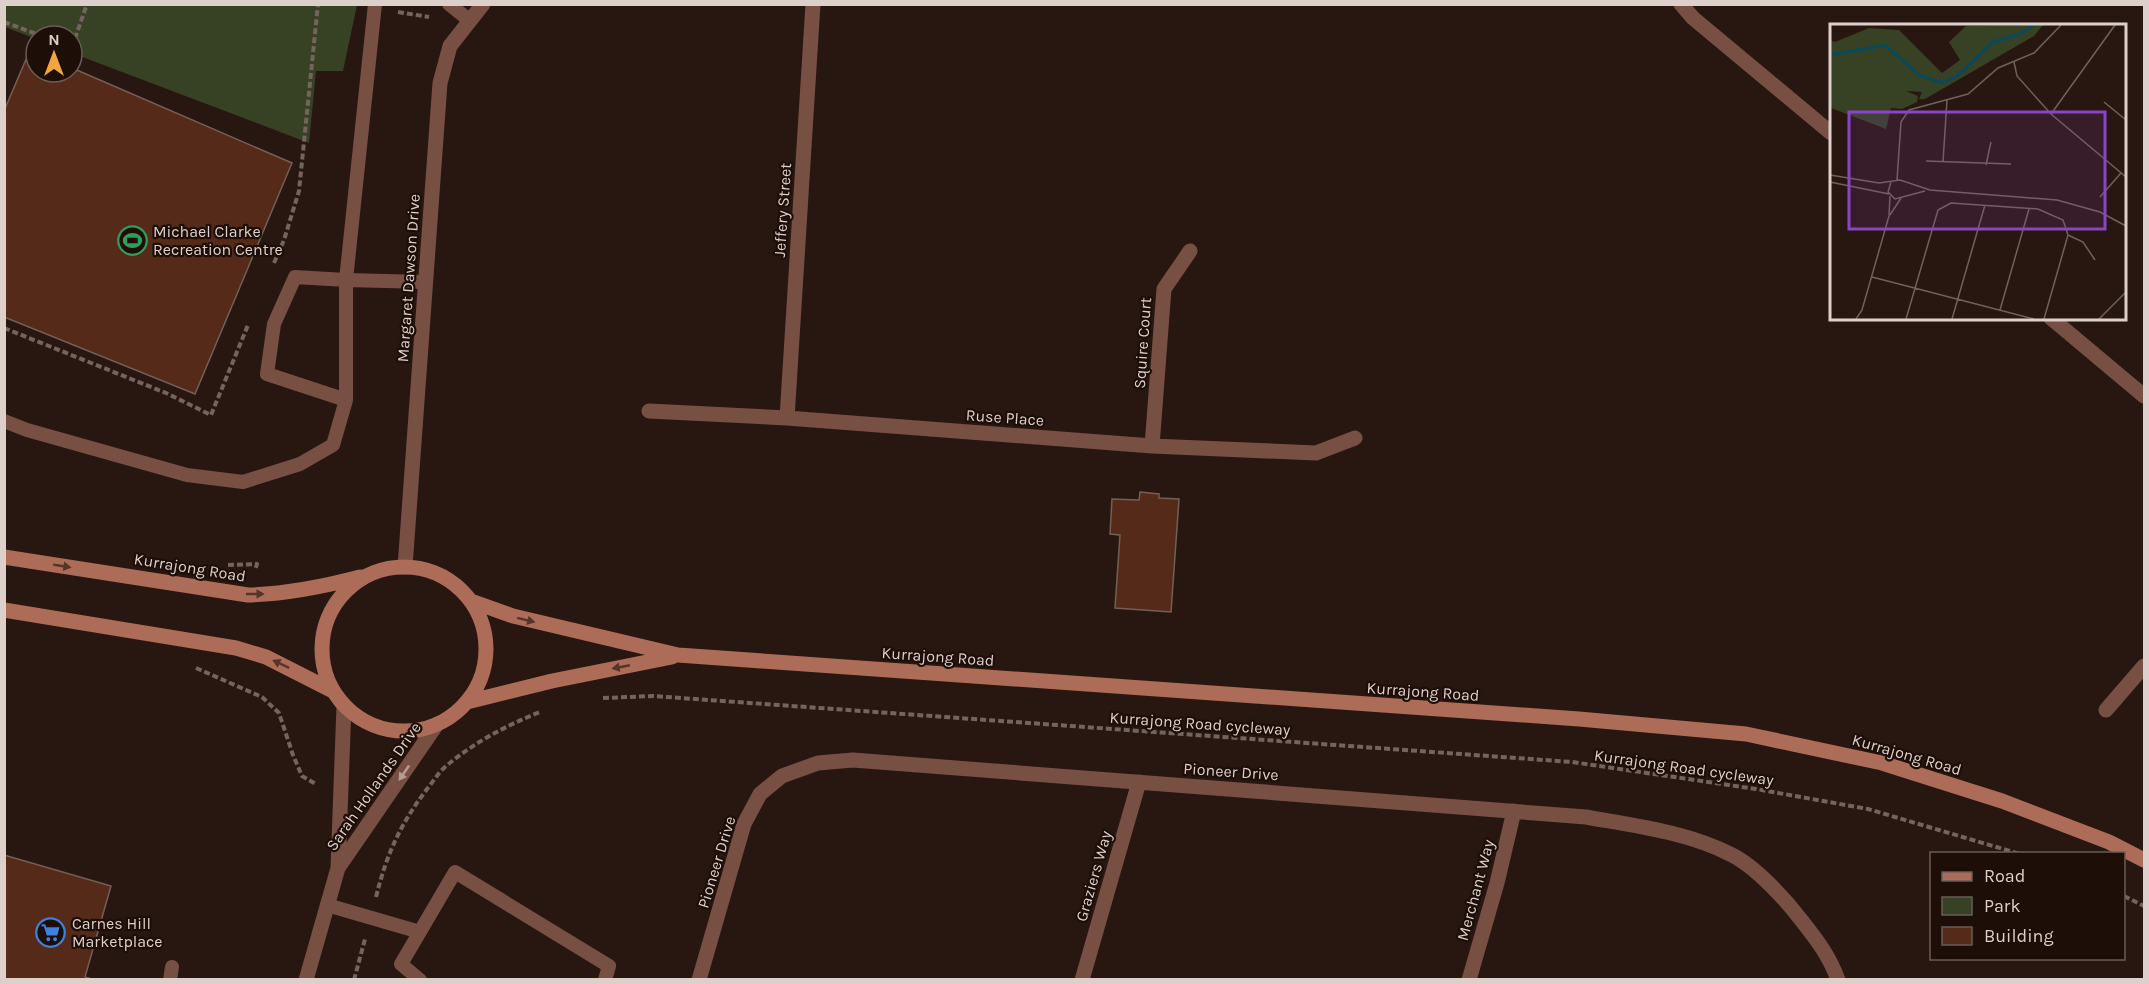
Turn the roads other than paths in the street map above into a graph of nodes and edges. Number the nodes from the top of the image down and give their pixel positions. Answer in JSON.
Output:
{"nodes":[{"id":1,"x":449,"y":4,"type":"edge"},
{"id":2,"x":483,"y":4,"type":"edge"},
{"id":3,"x":813,"y":4,"type":"edge"},
{"id":4,"x":1681,"y":4,"type":"edge"},
{"id":5,"x":1703,"y":4,"type":"edge"},
{"id":6,"x":375,"y":7,"type":"edge"},
{"id":7,"x":1693,"y":18,"type":"junction"},
{"id":8,"x":469,"y":20,"type":"junction"},
{"id":9,"x":1830,"y":133,"type":"edge"},
{"id":10,"x":1190,"y":251,"type":"dead end"},
{"id":11,"x":346,"y":280,"type":"junction"},
{"id":12,"x":426,"y":282,"type":"junction"},
{"id":13,"x":2053,"y":320,"type":"edge"},
{"id":14,"x":2145,"y":396,"type":"edge"},
{"id":15,"x":346,"y":400,"type":"junction"},
{"id":16,"x":649,"y":411,"type":"dead end"},
{"id":17,"x":787,"y":418,"type":"junction"},
{"id":18,"x":4,"y":421,"type":"edge"},
{"id":19,"x":1355,"y":438,"type":"dead end"},
{"id":20,"x":1152,"y":446,"type":"junction"},
{"id":21,"x":4,"y":557,"type":"edge"},
{"id":22,"x":405,"y":567,"type":"junction"},
{"id":23,"x":369,"y":575,"type":"junction"},
{"id":24,"x":471,"y":601,"type":"junction"},
{"id":25,"x":4,"y":610,"type":"edge"},
{"id":26,"x":678,"y":656,"type":"junction"},
{"id":27,"x":2145,"y":666,"type":"edge"},
{"id":28,"x":333,"y":691,"type":"junction"},
{"id":29,"x":467,"y":702,"type":"junction"},
{"id":30,"x":344,"y":705,"type":"junction"},
{"id":31,"x":2106,"y":710,"type":"dead end"},
{"id":32,"x":437,"y":724,"type":"junction"},
{"id":33,"x":1138,"y":782,"type":"junction"},
{"id":34,"x":1514,"y":811,"type":"junction"},
{"id":35,"x":2145,"y":860,"type":"edge"},
{"id":36,"x":338,"y":868,"type":"junction"},
{"id":37,"x":327,"y":905,"type":"junction"},
{"id":38,"x":420,"y":932,"type":"junction"},
{"id":39,"x":306,"y":980,"type":"edge"},
{"id":40,"x":420,"y":980,"type":"edge"},
{"id":41,"x":605,"y":980,"type":"edge"},
{"id":42,"x":699,"y":980,"type":"edge"},
{"id":43,"x":1082,"y":980,"type":"edge"},
{"id":44,"x":1469,"y":980,"type":"edge"},
{"id":45,"x":1838,"y":980,"type":"edge"}],
"edges":[{"from":1,"to":8,"type":"lane"},
{"from":2,"to":8,"type":"street","name":"Margaret Dawson Drive"},
{"from":3,"to":17,"type":"street","name":"Jeffery Street"},
{"from":4,"to":7,"type":"street"},
{"from":5,"to":7,"type":"street"},
{"from":6,"to":11,"type":"lane"},
{"from":7,"to":9,"type":"street"},
{"from":8,"to":12,"type":"street","name":"Margaret Dawson Drive"},
{"from":10,"to":20,"type":"street","name":"Squire Court"},
{"from":11,"to":12,"type":"lane"},
{"from":11,"to":15,"type":"lane"},
{"from":11,"to":15,"type":"lane"},
{"from":12,"to":22,"type":"street","name":"Margaret Dawson Drive"},
{"from":13,"to":14,"type":"street"},
{"from":15,"to":18,"type":"lane"},
{"from":16,"to":17,"type":"street","name":"Ruse Place"},
{"from":17,"to":20,"type":"street","name":"Ruse Place"},
{"from":19,"to":20,"type":"street","name":"Ruse Place"},
{"from":21,"to":23,"type":"main road","name":"Kurrajong Road","one_way":true},
{"from":22,"to":23,"type":"main road"},
{"from":22,"to":24,"type":"main road"},
{"from":23,"to":28,"type":"main road"},
{"from":24,"to":26,"type":"main road","one_way":true},
{"from":24,"to":29,"type":"main road"},
{"from":28,"to":25,"type":"main road","one_way":true},
{"from":26,"to":29,"type":"main road","one_way":true},
{"from":26,"to":35,"type":"main road","name":"Kurrajong Road"},
{"from":27,"to":31,"type":"street"},
{"from":28,"to":30,"type":"main road"},
{"from":29,"to":32,"type":"main road"},
{"from":30,"to":32,"type":"main road"},
{"from":30,"to":36,"type":"street","name":"Sarah Hollands Drive"},
{"from":32,"to":36,"type":"street","name":"Sarah Hollands Drive","one_way":true},
{"from":33,"to":34,"type":"street","name":"Pioneer Drive"},
{"from":33,"to":42,"type":"street","name":"Pioneer Drive"},
{"from":33,"to":43,"type":"street","name":"Graziers Way"},
{"from":34,"to":44,"type":"street","name":"Merchant Way"},
{"from":34,"to":45,"type":"street","name":"Pioneer Drive"},
{"from":36,"to":37,"type":"street","name":"Sarah Hollands Drive"},
{"from":37,"to":38,"type":"lane"},
{"from":37,"to":39,"type":"street","name":"Sarah Hollands Drive"},
{"from":38,"to":40,"type":"lane"},
{"from":38,"to":41,"type":"lane"}]}
